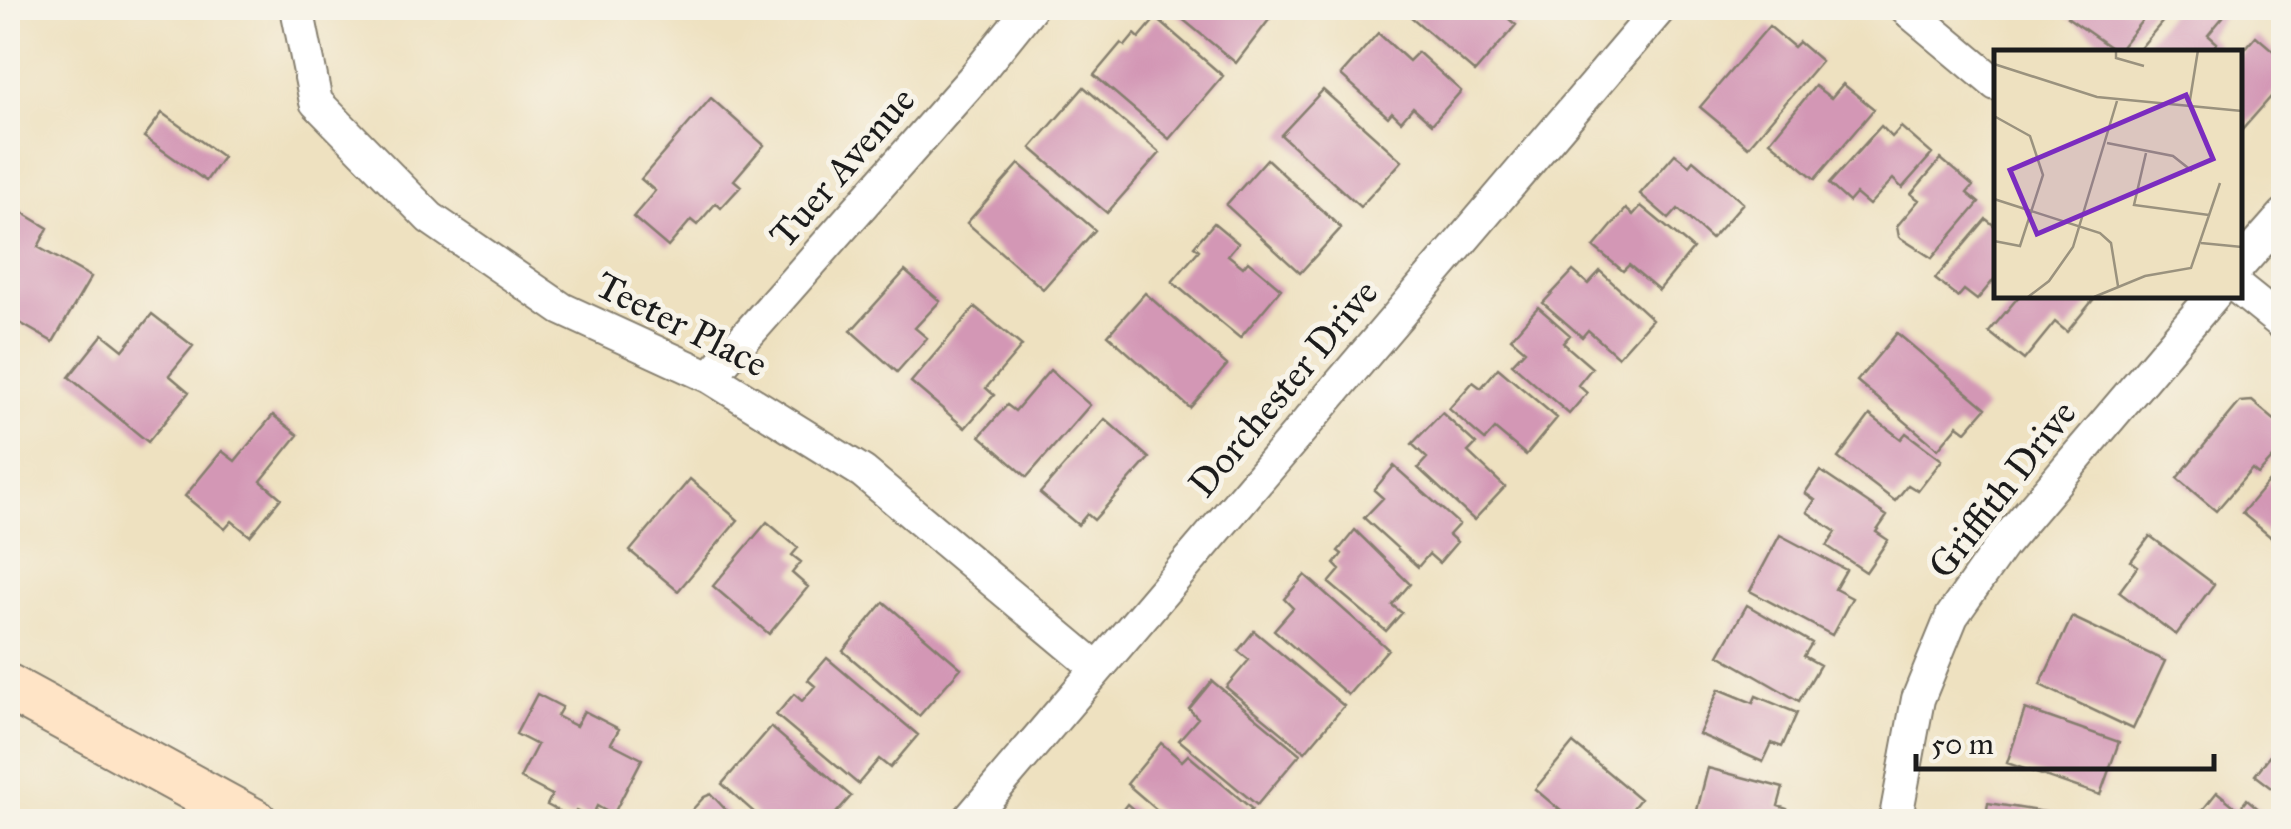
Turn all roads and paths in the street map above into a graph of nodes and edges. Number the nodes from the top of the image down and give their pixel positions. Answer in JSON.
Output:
{"nodes":[{"id":1,"x":297,"y":8,"type":"edge"},
{"id":2,"x":1030,"y":8,"type":"edge"},
{"id":3,"x":1660,"y":8,"type":"edge"},
{"id":4,"x":1904,"y":8,"type":"edge"},
{"id":5,"x":1994,"y":82,"type":"edge"},
{"id":6,"x":2284,"y":215,"type":"edge"},
{"id":7,"x":2241,"y":264,"type":"edge"},
{"id":8,"x":2241,"y":290,"type":"edge"},
{"id":9,"x":2211,"y":298,"type":"edge"},
{"id":10,"x":2284,"y":325,"type":"edge"},
{"id":11,"x":710,"y":376,"type":"junction"},
{"id":12,"x":1097,"y":668,"type":"junction"},
{"id":13,"x":9,"y":690,"type":"edge"},
{"id":14,"x":255,"y":822,"type":"edge"},
{"id":15,"x":966,"y":822,"type":"edge"},
{"id":16,"x":1896,"y":822,"type":"edge"}],
"edges":[{"from":1,"to":11,"type":"street","name":"Teeter Place"},
{"from":2,"to":11,"type":"street","name":"Tuer Avenue"},
{"from":3,"to":12,"type":"street","name":"Dorchester Drive"},
{"from":4,"to":5,"type":"street"},
{"from":6,"to":7,"type":"street"},
{"from":8,"to":10,"type":"street"},
{"from":9,"to":16,"type":"street","name":"Griffith Drive"},
{"from":11,"to":12,"type":"street","name":"Teeter Place"},
{"from":12,"to":15,"type":"street","name":"Dorchester Drive"},
{"from":13,"to":14,"type":"main road"}]}
